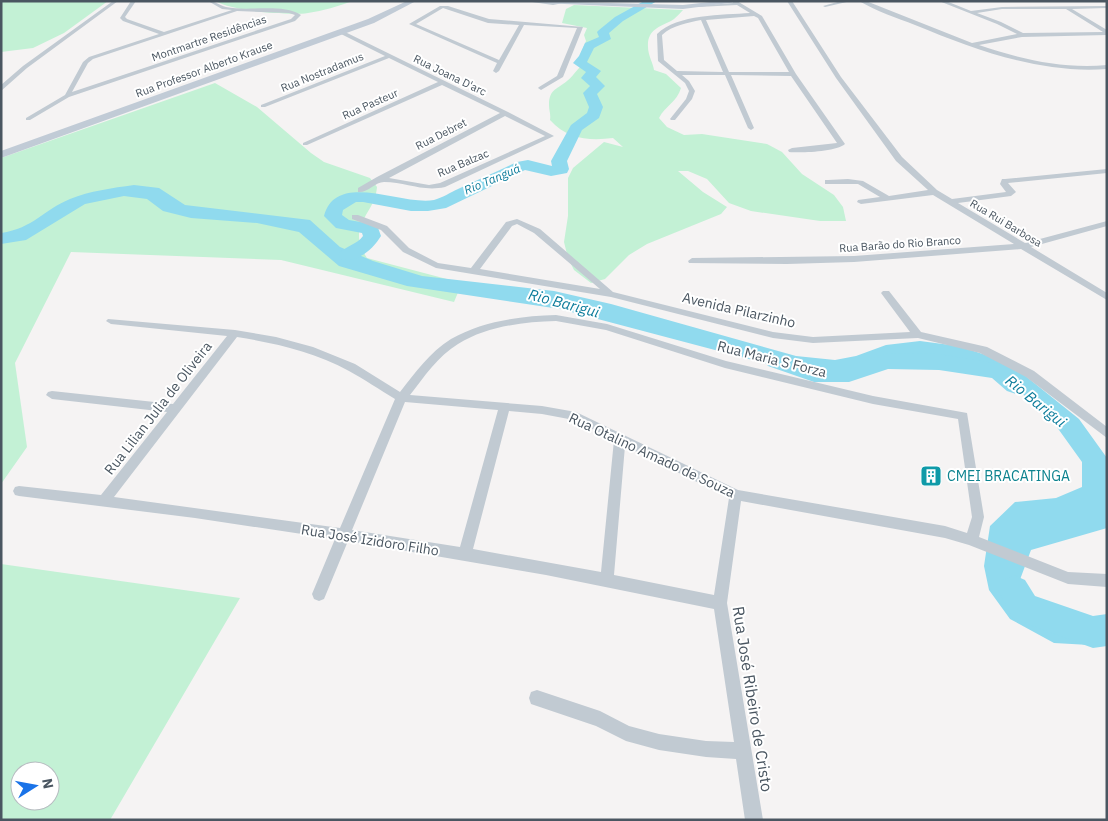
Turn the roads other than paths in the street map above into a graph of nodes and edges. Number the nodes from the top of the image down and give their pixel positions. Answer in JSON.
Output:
{"nodes":[{"id":1,"x":210,"y":1,"type":"edge"},
{"id":2,"x":413,"y":1,"type":"edge"},
{"id":3,"x":527,"y":1,"type":"edge"},
{"id":4,"x":541,"y":1,"type":"edge"},
{"id":5,"x":789,"y":1,"type":"edge"},
{"id":6,"x":849,"y":1,"type":"edge"},
{"id":7,"x":861,"y":1,"type":"edge"},
{"id":8,"x":941,"y":1,"type":"edge"},
{"id":9,"x":1056,"y":1,"type":"edge"},
{"id":10,"x":124,"y":2,"type":"edge"},
{"id":11,"x":593,"y":2,"type":"edge"},
{"id":12,"x":734,"y":3,"type":"edge"},
{"id":13,"x":553,"y":5,"type":"edge"},
{"id":14,"x":565,"y":5,"type":"edge"},
{"id":15,"x":825,"y":6,"type":"dead end"},
{"id":16,"x":1066,"y":7,"type":"junction"},
{"id":17,"x":1107,"y":7,"type":"edge"},
{"id":18,"x":239,"y":10,"type":"junction"},
{"id":19,"x":972,"y":12,"type":"junction"},
{"id":20,"x":755,"y":14,"type":"junction"},
{"id":21,"x":548,"y":15,"type":"dead end"},
{"id":22,"x":743,"y":15,"type":"junction"},
{"id":23,"x":560,"y":16,"type":"dead end"},
{"id":24,"x":703,"y":20,"type":"junction"},
{"id":25,"x":488,"y":21,"type":"junction"},
{"id":26,"x":522,"y":23,"type":"junction"},
{"id":27,"x":544,"y":24,"type":"junction"},
{"id":28,"x":557,"y":24,"type":"junction"},
{"id":29,"x":341,"y":32,"type":"junction"},
{"id":30,"x":518,"y":32,"type":"junction"},
{"id":31,"x":1107,"y":32,"type":"edge"},
{"id":32,"x":163,"y":34,"type":"junction"},
{"id":33,"x":1022,"y":34,"type":"junction"},
{"id":34,"x":971,"y":45,"type":"junction"},
{"id":35,"x":389,"y":56,"type":"junction"},
{"id":36,"x":500,"y":62,"type":"junction"},
{"id":37,"x":1107,"y":67,"type":"edge"},
{"id":38,"x":496,"y":72,"type":"dead end"},
{"id":39,"x":676,"y":73,"type":"junction"},
{"id":40,"x":727,"y":73,"type":"junction"},
{"id":41,"x":793,"y":74,"type":"junction"},
{"id":42,"x":442,"y":82,"type":"junction"},
{"id":43,"x":541,"y":88,"type":"dead end"},
{"id":44,"x":1,"y":89,"type":"edge"},
{"id":45,"x":67,"y":96,"type":"junction"},
{"id":46,"x":263,"y":106,"type":"dead end"},
{"id":47,"x":506,"y":113,"type":"junction"},
{"id":48,"x":28,"y":119,"type":"dead end"},
{"id":49,"x":673,"y":119,"type":"dead end"},
{"id":50,"x":751,"y":128,"type":"dead end"},
{"id":51,"x":551,"y":136,"type":"joint"},
{"id":52,"x":305,"y":144,"type":"dead end"},
{"id":53,"x":792,"y":150,"type":"dead end"},
{"id":54,"x":1,"y":155,"type":"edge"},
{"id":55,"x":1107,"y":171,"type":"edge"},
{"id":56,"x":380,"y":179,"type":"junction"},
{"id":57,"x":828,"y":182,"type":"dead end"},
{"id":58,"x":361,"y":190,"type":"dead end"},
{"id":59,"x":934,"y":192,"type":"junction"},
{"id":60,"x":889,"y":199,"type":"junction"},
{"id":61,"x":861,"y":202,"type":"dead end"},
{"id":62,"x":950,"y":202,"type":"junction"},
{"id":63,"x":356,"y":217,"type":"dead end"},
{"id":64,"x":1107,"y":223,"type":"edge"},
{"id":65,"x":1024,"y":246,"type":"junction"},
{"id":66,"x":692,"y":261,"type":"dead end"},
{"id":67,"x":473,"y":272,"type":"junction"},
{"id":68,"x":886,"y":293,"type":"dead end"},
{"id":69,"x":611,"y":294,"type":"junction"},
{"id":70,"x":1107,"y":297,"type":"edge"},
{"id":71,"x":111,"y":321,"type":"dead end"},
{"id":72,"x":235,"y":333,"type":"junction"},
{"id":73,"x":918,"y":335,"type":"junction"},
{"id":74,"x":52,"y":395,"type":"dead end"},
{"id":75,"x":401,"y":398,"type":"junction"},
{"id":76,"x":504,"y":408,"type":"junction"},
{"id":77,"x":176,"y":409,"type":"junction"},
{"id":78,"x":1107,"y":434,"type":"edge"},
{"id":79,"x":620,"y":438,"type":"junction"},
{"id":80,"x":19,"y":490,"type":"dead end"},
{"id":81,"x":736,"y":495,"type":"junction"},
{"id":82,"x":104,"y":500,"type":"junction"},
{"id":83,"x":343,"y":535,"type":"junction"},
{"id":84,"x":976,"y":542,"type":"junction"},
{"id":85,"x":465,"y":555,"type":"junction"},
{"id":86,"x":607,"y":578,"type":"junction"},
{"id":87,"x":1107,"y":580,"type":"edge"},
{"id":88,"x":319,"y":594,"type":"dead end"},
{"id":89,"x":720,"y":603,"type":"junction"},
{"id":90,"x":537,"y":698,"type":"dead end"},
{"id":91,"x":743,"y":751,"type":"junction"},
{"id":92,"x":754,"y":820,"type":"edge"}],
"edges":[{"from":1,"to":18,"type":"street","name":"Montmartre Residências"},
{"from":2,"to":29,"type":"street","name":"Rua Professor Alberto Krause"},
{"from":3,"to":13,"type":"street"},
{"from":4,"to":13,"type":"street"},
{"from":5,"to":59,"type":"street","name":"Rua Rui Barbosa"},
{"from":6,"to":15,"type":"street"},
{"from":7,"to":34,"type":"street"},
{"from":8,"to":19,"type":"street"},
{"from":9,"to":16,"type":"street"},
{"from":10,"to":32,"type":"street","name":"Montmartre Residências"},
{"from":10,"to":44,"type":"street"},
{"from":11,"to":12,"type":"street"},
{"from":11,"to":14,"type":"street"},
{"from":12,"to":20,"type":"street"},
{"from":12,"to":22,"type":"street"},
{"from":13,"to":14,"type":"street"},
{"from":16,"to":17,"type":"street"},
{"from":16,"to":19,"type":"street"},
{"from":16,"to":31,"type":"street"},
{"from":18,"to":32,"type":"street","name":"Montmartre Residências"},
{"from":18,"to":45,"type":"street","name":"Montmartre Residências"},
{"from":19,"to":33,"type":"street"},
{"from":20,"to":22,"type":"street"},
{"from":20,"to":41,"type":"street"},
{"from":21,"to":27,"type":"street"},
{"from":22,"to":24,"type":"street"},
{"from":23,"to":28,"type":"street"},
{"from":24,"to":39,"type":"street"},
{"from":24,"to":40,"type":"street"},
{"from":25,"to":26,"type":"street"},
{"from":25,"to":30,"type":"street"},
{"from":25,"to":36,"type":"street"},
{"from":26,"to":27,"type":"street"},
{"from":26,"to":30,"type":"street"},
{"from":27,"to":28,"type":"street"},
{"from":28,"to":43,"type":"street"},
{"from":29,"to":35,"type":"street","name":"Rua Joana D'arc"},
{"from":29,"to":54,"type":"street","name":"Rua Professor Alberto Krause"},
{"from":30,"to":36,"type":"street"},
{"from":31,"to":33,"type":"street"},
{"from":32,"to":45,"type":"street","name":"Montmartre Residências"},
{"from":33,"to":34,"type":"street"},
{"from":34,"to":37,"type":"street"},
{"from":35,"to":42,"type":"street","name":"Rua Joana D'arc"},
{"from":35,"to":46,"type":"street","name":"Rua Nostradamus"},
{"from":36,"to":38,"type":"street"},
{"from":39,"to":40,"type":"street"},
{"from":39,"to":49,"type":"street"},
{"from":40,"to":41,"type":"street"},
{"from":40,"to":50,"type":"street"},
{"from":41,"to":53,"type":"street"},
{"from":42,"to":47,"type":"street","name":"Rua Joana D'arc"},
{"from":42,"to":52,"type":"street","name":"Rua Pasteur"},
{"from":45,"to":48,"type":"street","name":"Montmartre Residências"},
{"from":47,"to":51,"type":"street","name":"Rua Joana D'arc"},
{"from":47,"to":56,"type":"street","name":"Rua Debret"},
{"from":51,"to":56,"type":"street","name":"Rua Balzac"},
{"from":55,"to":62,"type":"street"},
{"from":56,"to":58,"type":"street","name":"Rua Debret"},
{"from":57,"to":60,"type":"street"},
{"from":59,"to":60,"type":"street"},
{"from":59,"to":62,"type":"street","name":"Rua Rui Barbosa"},
{"from":60,"to":61,"type":"street"},
{"from":62,"to":65,"type":"street","name":"Rua Rui Barbosa"},
{"from":63,"to":67,"type":"street","name":"Avenida Pilarzinho"},
{"from":64,"to":65,"type":"street","name":"Rua Barão do Rio Branco"},
{"from":65,"to":66,"type":"street","name":"Rua Barão do Rio Branco"},
{"from":65,"to":70,"type":"street","name":"Rua Rui Barbosa"},
{"from":67,"to":69,"type":"street","name":"Avenida Pilarzinho"},
{"from":67,"to":69,"type":"street"},
{"from":68,"to":73,"type":"street"},
{"from":69,"to":73,"type":"street","name":"Avenida Pilarzinho"},
{"from":71,"to":72,"type":"street","name":"Rua Otalino Amado de Souza"},
{"from":72,"to":75,"type":"street","name":"Rua Otalino Amado de Souza"},
{"from":72,"to":77,"type":"street","name":"Rua Lilian Julia de Oliveira"},
{"from":73,"to":78,"type":"street","name":"Avenida Pilarzinho"},
{"from":74,"to":77,"type":"street"},
{"from":75,"to":76,"type":"street","name":"Rua Otalino Amado de Souza"},
{"from":75,"to":83,"type":"street"},
{"from":75,"to":84,"type":"street","name":"Rua Maria S Forza"},
{"from":76,"to":79,"type":"street","name":"Rua Otalino Amado de Souza"},
{"from":76,"to":85,"type":"street"},
{"from":77,"to":82,"type":"street","name":"Rua Lilian Julia de Oliveira"},
{"from":79,"to":81,"type":"street","name":"Rua Otalino Amado de Souza"},
{"from":79,"to":86,"type":"street"},
{"from":80,"to":82,"type":"street","name":"Rua José Izidoro Filho"},
{"from":81,"to":84,"type":"street","name":"Rua Otalino Amado de Souza"},
{"from":81,"to":89,"type":"street","name":"Rua José Ribeiro de Cristo"},
{"from":82,"to":83,"type":"street","name":"Rua José Izidoro Filho"},
{"from":83,"to":85,"type":"street","name":"Rua José Izidoro Filho"},
{"from":83,"to":88,"type":"street"},
{"from":84,"to":87,"type":"street","name":"Rua Otalino Amado de Souza"},
{"from":85,"to":86,"type":"street","name":"Rua José Izidoro Filho"},
{"from":86,"to":89,"type":"street","name":"Rua José Izidoro Filho"},
{"from":89,"to":91,"type":"street","name":"Rua José Ribeiro de Cristo"},
{"from":90,"to":91,"type":"street"},
{"from":91,"to":92,"type":"street","name":"Rua José Ribeiro de Cristo"}]}
